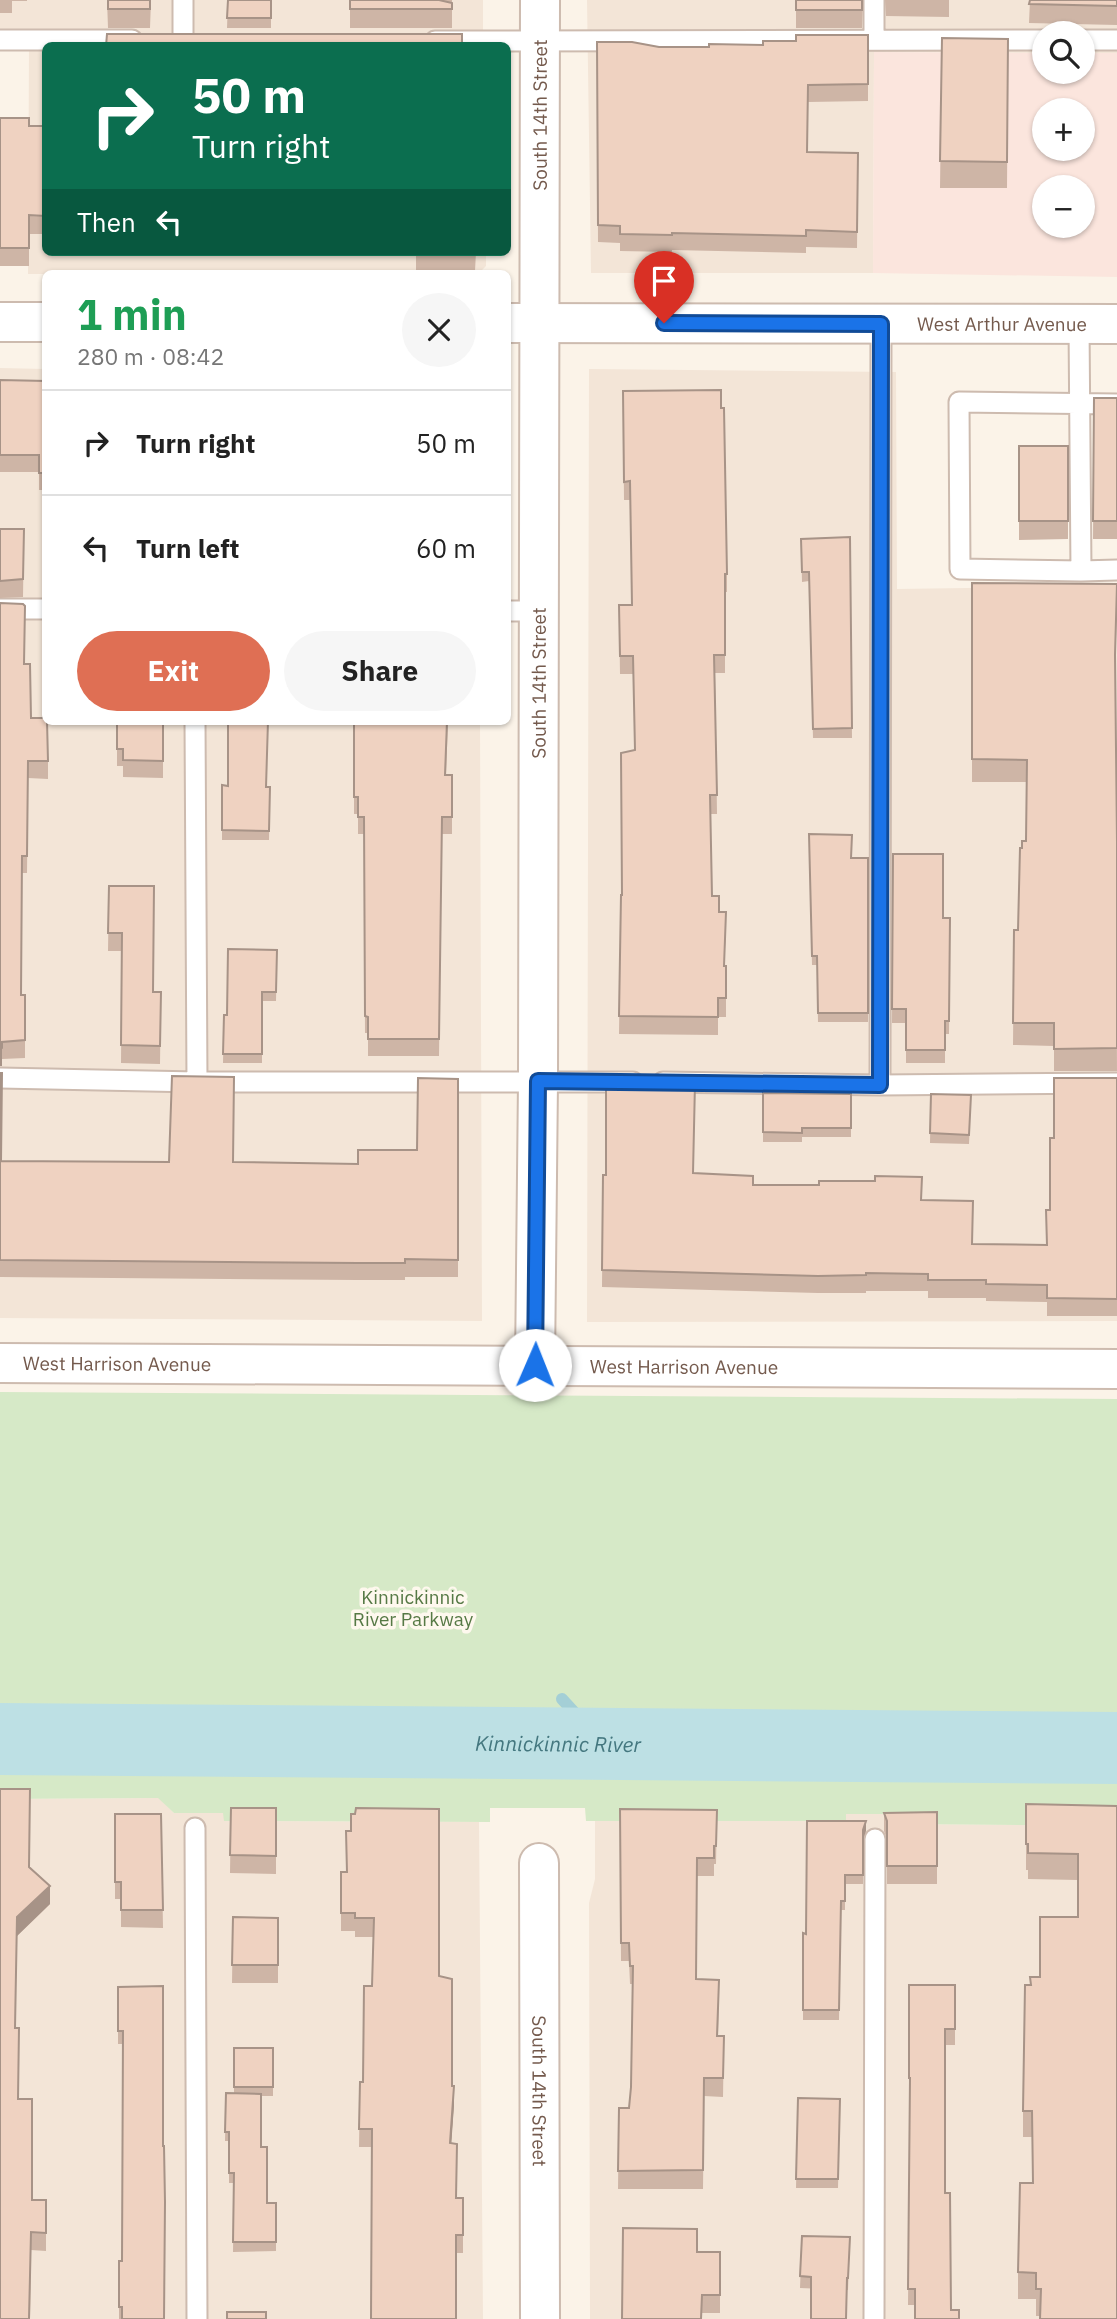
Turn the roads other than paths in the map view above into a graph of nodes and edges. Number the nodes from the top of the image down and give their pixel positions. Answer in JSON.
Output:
{"nodes":[{"id":1,"x":183,"y":0,"type":"edge"},
{"id":2,"x":540,"y":0,"type":"edge"},
{"id":3,"x":874,"y":0,"type":"edge"},
{"id":4,"x":0,"y":40,"type":"edge"},
{"id":5,"x":874,"y":40,"type":"junction"},
{"id":6,"x":1032,"y":40,"type":"edge"},
{"id":7,"x":1095,"y":40,"type":"edge"},
{"id":8,"x":1117,"y":40,"type":"edge"},
{"id":9,"x":417,"y":41,"type":"edge"},
{"id":10,"x":540,"y":41,"type":"junction"},
{"id":11,"x":0,"y":321,"type":"edge"},
{"id":12,"x":42,"y":322,"type":"edge"},
{"id":13,"x":524,"y":323,"type":"edge"},
{"id":14,"x":881,"y":324,"type":"junction"},
{"id":15,"x":1079,"y":324,"type":"junction"},
{"id":16,"x":1117,"y":324,"type":"edge"},
{"id":17,"x":1080,"y":404,"type":"junction"},
{"id":18,"x":1117,"y":404,"type":"edge"},
{"id":19,"x":1117,"y":570,"type":"edge"},
{"id":20,"x":1081,"y":571,"type":"junction"},
{"id":21,"x":0,"y":609,"type":"edge"},
{"id":22,"x":42,"y":609,"type":"edge"},
{"id":23,"x":523,"y":611,"type":"edge"},
{"id":24,"x":195,"y":725,"type":"edge"},
{"id":25,"x":0,"y":1078,"type":"edge"},
{"id":26,"x":538,"y":1081,"type":"junction"},
{"id":27,"x":197,"y":1082,"type":"junction"},
{"id":28,"x":1117,"y":1083,"type":"edge"},
{"id":29,"x":880,"y":1085,"type":"junction"},
{"id":30,"x":0,"y":1363,"type":"edge"},
{"id":31,"x":535,"y":1365,"type":"junction"},
{"id":32,"x":1117,"y":1369,"type":"edge"},
{"id":33,"x":195,"y":1829,"type":"dead end"},
{"id":34,"x":876,"y":1839,"type":"dead end"},
{"id":35,"x":539,"y":1863,"type":"dead end"},
{"id":36,"x":197,"y":2319,"type":"edge"},
{"id":37,"x":540,"y":2319,"type":"edge"},
{"id":38,"x":874,"y":2319,"type":"edge"}],
"edges":[{"from":1,"to":4,"type":"lane"},
{"from":2,"to":10,"type":"street","name":"South 14th Street"},
{"from":3,"to":5,"type":"lane"},
{"from":5,"to":6,"type":"lane"},
{"from":5,"to":10,"type":"lane"},
{"from":7,"to":8,"type":"lane"},
{"from":9,"to":10,"type":"lane"},
{"from":10,"to":13,"type":"street","name":"South 14th Street"},
{"from":11,"to":12,"type":"street"},
{"from":13,"to":14,"type":"street","name":"West Arthur Avenue"},
{"from":13,"to":23,"type":"street","name":"South 14th Street"},
{"from":14,"to":15,"type":"street","name":"West Arthur Avenue"},
{"from":14,"to":29,"type":"lane"},
{"from":15,"to":16,"type":"street","name":"West Arthur Avenue"},
{"from":15,"to":17,"type":"lane"},
{"from":17,"to":18,"type":"lane"},
{"from":17,"to":20,"type":"lane"},
{"from":17,"to":20,"type":"lane"},
{"from":19,"to":20,"type":"lane"},
{"from":21,"to":22,"type":"lane"},
{"from":23,"to":26,"type":"street","name":"South 14th Street"},
{"from":24,"to":27,"type":"lane"},
{"from":25,"to":27,"type":"lane"},
{"from":26,"to":27,"type":"lane"},
{"from":26,"to":29,"type":"lane"},
{"from":26,"to":31,"type":"street","name":"South 14th Street"},
{"from":28,"to":29,"type":"lane"},
{"from":30,"to":31,"type":"street","name":"West Harrison Avenue"},
{"from":31,"to":32,"type":"street","name":"West Harrison Avenue"},
{"from":33,"to":36,"type":"lane"},
{"from":34,"to":38,"type":"lane"},
{"from":35,"to":37,"type":"street","name":"South 14th Street"}]}
